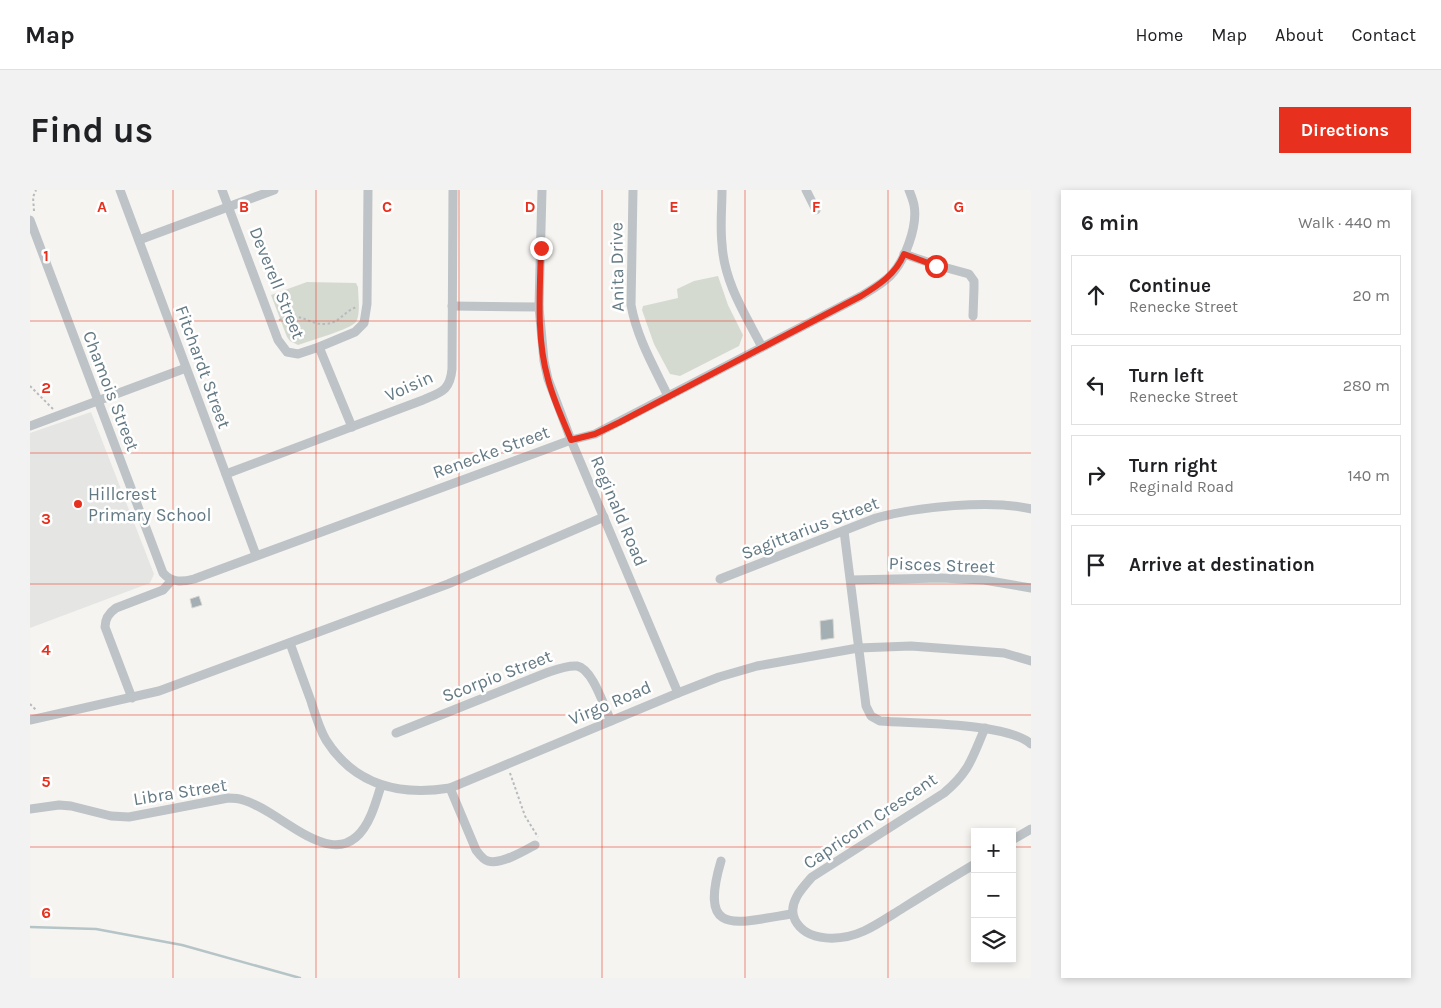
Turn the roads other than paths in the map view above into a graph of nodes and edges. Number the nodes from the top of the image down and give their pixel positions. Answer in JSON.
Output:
{"nodes":[{"id":1,"x":120,"y":190,"type":"edge"},
{"id":2,"x":222,"y":190,"type":"edge"},
{"id":3,"x":274,"y":190,"type":"edge"},
{"id":4,"x":368,"y":190,"type":"edge"},
{"id":5,"x":453,"y":190,"type":"edge"},
{"id":6,"x":542,"y":190,"type":"edge"},
{"id":7,"x":633,"y":190,"type":"edge"},
{"id":8,"x":722,"y":190,"type":"edge"},
{"id":9,"x":806,"y":190,"type":"edge"},
{"id":10,"x":909,"y":190,"type":"edge"},
{"id":11,"x":229,"y":207,"type":"junction"},
{"id":12,"x":816,"y":210,"type":"dead end"},
{"id":13,"x":32,"y":216,"type":"edge"},
{"id":14,"x":139,"y":240,"type":"junction"},
{"id":15,"x":904,"y":254,"type":"junction"},
{"id":16,"x":452,"y":306,"type":"junction"},
{"id":17,"x":539,"y":307,"type":"junction"},
{"id":18,"x":973,"y":316,"type":"dead end"},
{"id":19,"x":319,"y":347,"type":"junction"},
{"id":20,"x":762,"y":347,"type":"junction"},
{"id":21,"x":186,"y":368,"type":"junction"},
{"id":22,"x":668,"y":396,"type":"junction"},
{"id":23,"x":98,"y":401,"type":"junction"},
{"id":24,"x":30,"y":426,"type":"edge"},
{"id":25,"x":352,"y":427,"type":"junction"},
{"id":26,"x":571,"y":440,"type":"junction"},
{"id":27,"x":226,"y":474,"type":"junction"},
{"id":28,"x":1031,"y":509,"type":"edge"},
{"id":29,"x":604,"y":517,"type":"junction"},
{"id":30,"x":844,"y":531,"type":"junction"},
{"id":31,"x":256,"y":555,"type":"junction"},
{"id":32,"x":720,"y":579,"type":"dead end"},
{"id":33,"x":172,"y":580,"type":"junction"},
{"id":34,"x":851,"y":580,"type":"junction"},
{"id":35,"x":1031,"y":588,"type":"edge"},
{"id":36,"x":290,"y":643,"type":"junction"},
{"id":37,"x":858,"y":648,"type":"junction"},
{"id":38,"x":1031,"y":660,"type":"edge"},
{"id":39,"x":678,"y":692,"type":"junction"},
{"id":40,"x":132,"y":698,"type":"junction"},
{"id":41,"x":30,"y":720,"type":"edge"},
{"id":42,"x":611,"y":721,"type":"junction"},
{"id":43,"x":985,"y":728,"type":"junction"},
{"id":44,"x":396,"y":733,"type":"dead end"},
{"id":45,"x":1031,"y":744,"type":"edge"},
{"id":46,"x":381,"y":786,"type":"junction"},
{"id":47,"x":450,"y":788,"type":"junction"},
{"id":48,"x":30,"y":809,"type":"edge"},
{"id":49,"x":1031,"y":829,"type":"edge"},
{"id":50,"x":1016,"y":838,"type":"edge"},
{"id":51,"x":535,"y":845,"type":"road end"},
{"id":52,"x":721,"y":862,"type":"dead end"},
{"id":53,"x":971,"y":866,"type":"edge"},
{"id":54,"x":792,"y":914,"type":"junction"}],
"edges":[{"from":1,"to":14,"type":"street","name":"Fitchardt Street"},
{"from":2,"to":11,"type":"street","name":"Deverell Street"},
{"from":3,"to":11,"type":"street"},
{"from":4,"to":19,"type":"street","name":"Deverell Street"},
{"from":5,"to":16,"type":"street","name":"Voisin"},
{"from":6,"to":17,"type":"street","name":"Reginald Road"},
{"from":7,"to":22,"type":"street","name":"Anita Drive"},
{"from":8,"to":20,"type":"street"},
{"from":9,"to":12,"type":"street"},
{"from":10,"to":15,"type":"street","name":"Renecke Street"},
{"from":11,"to":14,"type":"street"},
{"from":11,"to":19,"type":"street","name":"Deverell Street"},
{"from":13,"to":23,"type":"street","name":"Chamois Street"},
{"from":14,"to":21,"type":"street","name":"Fitchardt Street"},
{"from":15,"to":18,"type":"street"},
{"from":15,"to":20,"type":"street","name":"Renecke Street"},
{"from":16,"to":17,"type":"street"},
{"from":16,"to":25,"type":"street","name":"Voisin"},
{"from":17,"to":26,"type":"street","name":"Reginald Road"},
{"from":19,"to":25,"type":"street"},
{"from":20,"to":22,"type":"street","name":"Renecke Street"},
{"from":21,"to":23,"type":"street"},
{"from":21,"to":27,"type":"street","name":"Fitchardt Street"},
{"from":22,"to":26,"type":"street","name":"Renecke Street"},
{"from":23,"to":24,"type":"street"},
{"from":23,"to":33,"type":"street","name":"Chamois Street"},
{"from":25,"to":27,"type":"street","name":"Voisin"},
{"from":26,"to":29,"type":"street","name":"Reginald Road"},
{"from":26,"to":31,"type":"street","name":"Renecke Street"},
{"from":27,"to":31,"type":"street","name":"Fitchardt Street"},
{"from":28,"to":30,"type":"street","name":"Sagittarius Street"},
{"from":29,"to":36,"type":"street"},
{"from":29,"to":39,"type":"street","name":"Reginald Road"},
{"from":30,"to":32,"type":"street","name":"Sagittarius Street"},
{"from":30,"to":34,"type":"street"},
{"from":31,"to":33,"type":"street","name":"Renecke Street"},
{"from":33,"to":40,"type":"street"},
{"from":34,"to":35,"type":"street","name":"Pisces Street"},
{"from":34,"to":37,"type":"street"},
{"from":36,"to":40,"type":"street"},
{"from":36,"to":46,"type":"street","name":"Virgo Road"},
{"from":37,"to":38,"type":"street","name":"Virgo Road"},
{"from":37,"to":39,"type":"street","name":"Virgo Road"},
{"from":37,"to":43,"type":"street"},
{"from":39,"to":42,"type":"street","name":"Virgo Road"},
{"from":40,"to":41,"type":"street"},
{"from":42,"to":44,"type":"street","name":"Scorpio Street"},
{"from":42,"to":47,"type":"street","name":"Virgo Road"},
{"from":43,"to":45,"type":"street"},
{"from":43,"to":54,"type":"street","name":"Capricorn Crescent"},
{"from":46,"to":47,"type":"street","name":"Virgo Road"},
{"from":46,"to":48,"type":"street","name":"Libra Street"},
{"from":47,"to":51,"type":"street"},
{"from":49,"to":50,"type":"street"},
{"from":52,"to":54,"type":"street"},
{"from":53,"to":54,"type":"street"}]}
